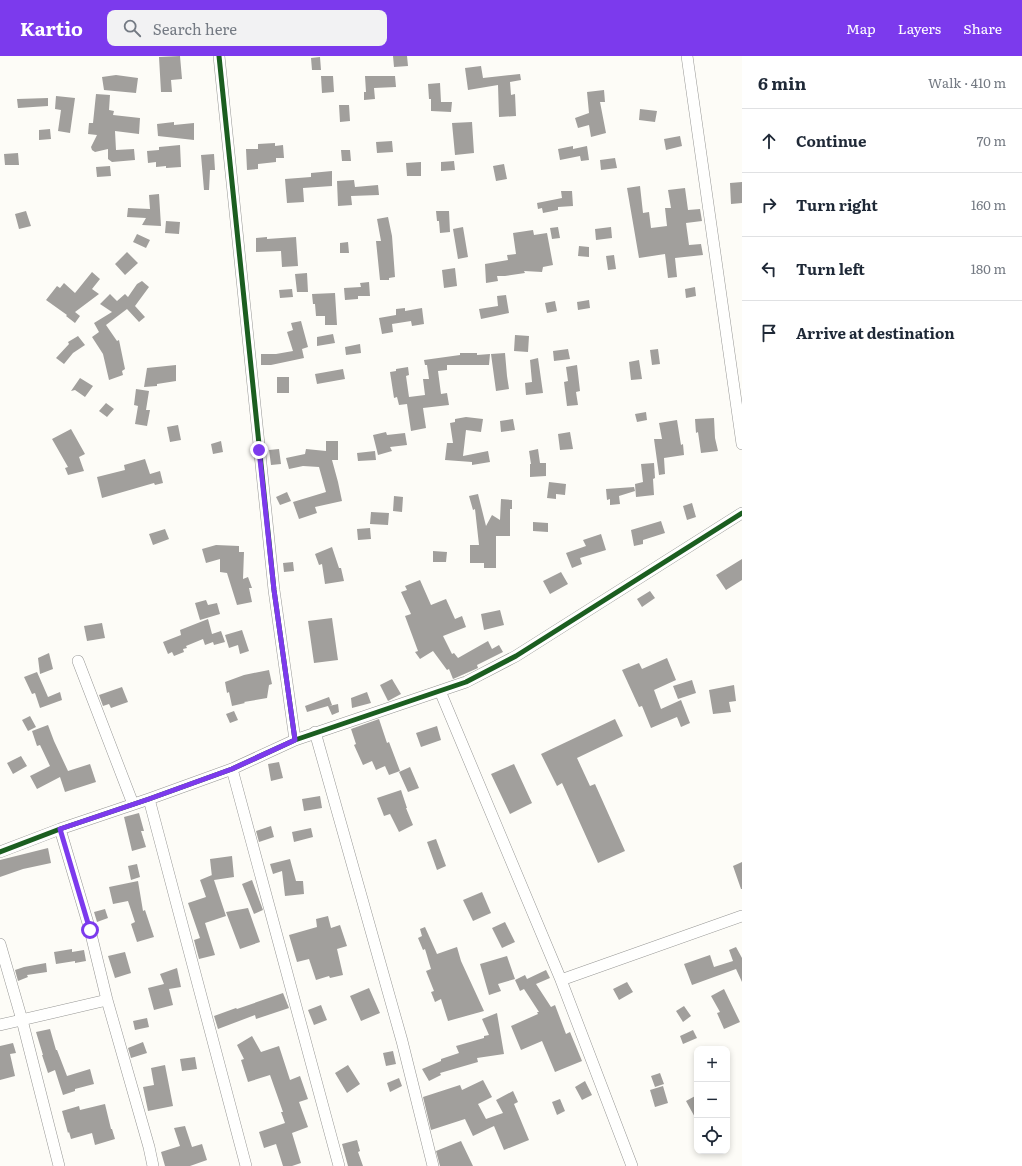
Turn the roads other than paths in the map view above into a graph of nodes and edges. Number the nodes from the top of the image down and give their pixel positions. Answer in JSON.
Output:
{"nodes":[{"id":1,"x":219,"y":56,"type":"edge"},
{"id":2,"x":687,"y":56,"type":"edge"},
{"id":3,"x":742,"y":444,"type":"edge"},
{"id":4,"x":742,"y":513,"type":"edge"},
{"id":5,"x":78,"y":661,"type":"dead end"},
{"id":6,"x":440,"y":692,"type":"junction"},
{"id":7,"x":316,"y":732,"type":"junction"},
{"id":8,"x":295,"y":740,"type":"junction"},
{"id":9,"x":232,"y":769,"type":"junction"},
{"id":10,"x":149,"y":799,"type":"junction"},
{"id":11,"x":133,"y":804,"type":"junction"},
{"id":12,"x":60,"y":829,"type":"junction"},
{"id":13,"x":0,"y":852,"type":"edge"},
{"id":14,"x":742,"y":916,"type":"edge"},
{"id":15,"x":0,"y":944,"type":"edge"},
{"id":16,"x":561,"y":980,"type":"junction"},
{"id":17,"x":107,"y":1000,"type":"junction"},
{"id":18,"x":22,"y":1020,"type":"junction"},
{"id":19,"x":0,"y":1026,"type":"edge"},
{"id":20,"x":59,"y":1166,"type":"edge"},
{"id":21,"x":153,"y":1166,"type":"edge"},
{"id":22,"x":246,"y":1166,"type":"edge"},
{"id":23,"x":339,"y":1166,"type":"edge"},
{"id":24,"x":433,"y":1166,"type":"edge"},
{"id":25,"x":632,"y":1166,"type":"edge"}],
"edges":[{"from":1,"to":8,"type":"street"},
{"from":2,"to":3,"type":"street"},
{"from":4,"to":6,"type":"street"},
{"from":5,"to":11,"type":"street"},
{"from":6,"to":7,"type":"street"},
{"from":6,"to":16,"type":"street"},
{"from":7,"to":8,"type":"street"},
{"from":7,"to":24,"type":"street"},
{"from":8,"to":9,"type":"street"},
{"from":9,"to":10,"type":"street"},
{"from":9,"to":23,"type":"street"},
{"from":10,"to":11,"type":"street"},
{"from":10,"to":22,"type":"street"},
{"from":11,"to":12,"type":"street"},
{"from":12,"to":13,"type":"street"},
{"from":12,"to":17,"type":"street"},
{"from":14,"to":16,"type":"street"},
{"from":15,"to":18,"type":"street"},
{"from":16,"to":25,"type":"street"},
{"from":17,"to":18,"type":"street"},
{"from":17,"to":21,"type":"street"},
{"from":18,"to":19,"type":"street"},
{"from":18,"to":20,"type":"street"}]}
